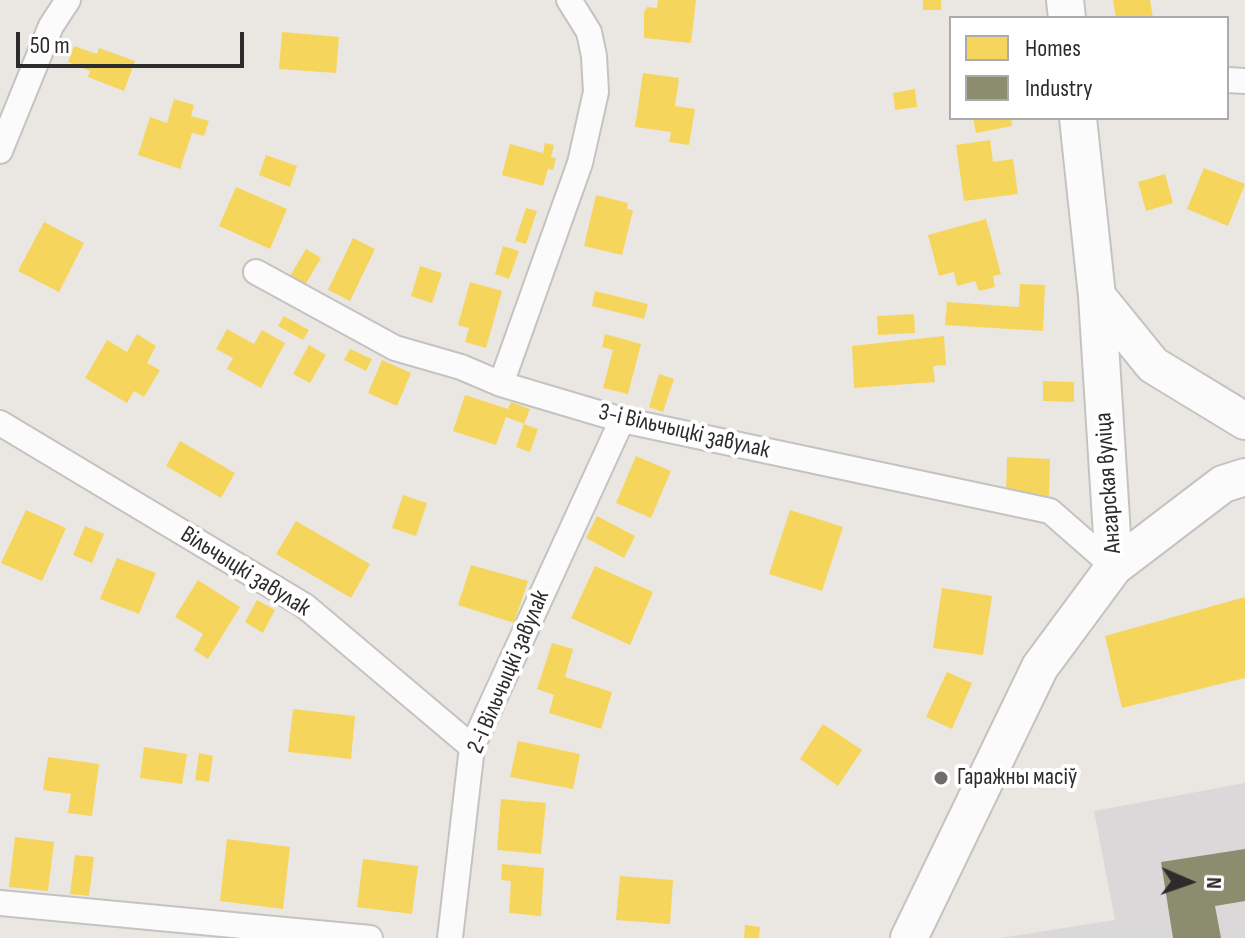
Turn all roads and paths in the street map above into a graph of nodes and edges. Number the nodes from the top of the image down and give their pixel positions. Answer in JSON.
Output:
{"nodes":[{"id":1,"x":68,"y":0,"type":"edge"},
{"id":2,"x":569,"y":0,"type":"edge"},
{"id":3,"x":1078,"y":120,"type":"edge"},
{"id":4,"x":0,"y":151,"type":"edge"},
{"id":5,"x":256,"y":272,"type":"dead end"},
{"id":6,"x":1097,"y":296,"type":"junction"},
{"id":7,"x":501,"y":384,"type":"junction"},
{"id":8,"x":1244,"y":418,"type":"edge"},
{"id":9,"x":622,"y":420,"type":"junction"},
{"id":10,"x":0,"y":423,"type":"edge"},
{"id":11,"x":1245,"y":477,"type":"edge"},
{"id":12,"x":1114,"y":567,"type":"junction"},
{"id":13,"x":472,"y":747,"type":"junction"},
{"id":14,"x":0,"y":903,"type":"edge"},
{"id":15,"x":370,"y":938,"type":"edge"},
{"id":16,"x":450,"y":938,"type":"edge"},
{"id":17,"x":909,"y":938,"type":"edge"}],
"edges":[{"from":1,"to":4,"type":"street"},
{"from":2,"to":7,"type":"street"},
{"from":3,"to":6,"type":"street","name":"Ангарская вуліца"},
{"from":5,"to":7,"type":"street","name":"3-і Вільчыцкі завулак"},
{"from":6,"to":8,"type":"street"},
{"from":6,"to":12,"type":"street","name":"Ангарская вуліца"},
{"from":7,"to":9,"type":"street","name":"3-і Вільчыцкі завулак"},
{"from":9,"to":12,"type":"street","name":"3-і Вільчыцкі завулак"},
{"from":9,"to":13,"type":"street","name":"2-і Вільчыцкі завулак"},
{"from":10,"to":13,"type":"street","name":"Вільчыцкі завулак"},
{"from":11,"to":12,"type":"street"},
{"from":12,"to":17,"type":"street","name":"Ангарская вуліца"},
{"from":13,"to":16,"type":"street","name":"2-і Вільчыцкі завулак"},
{"from":14,"to":15,"type":"street"}]}
